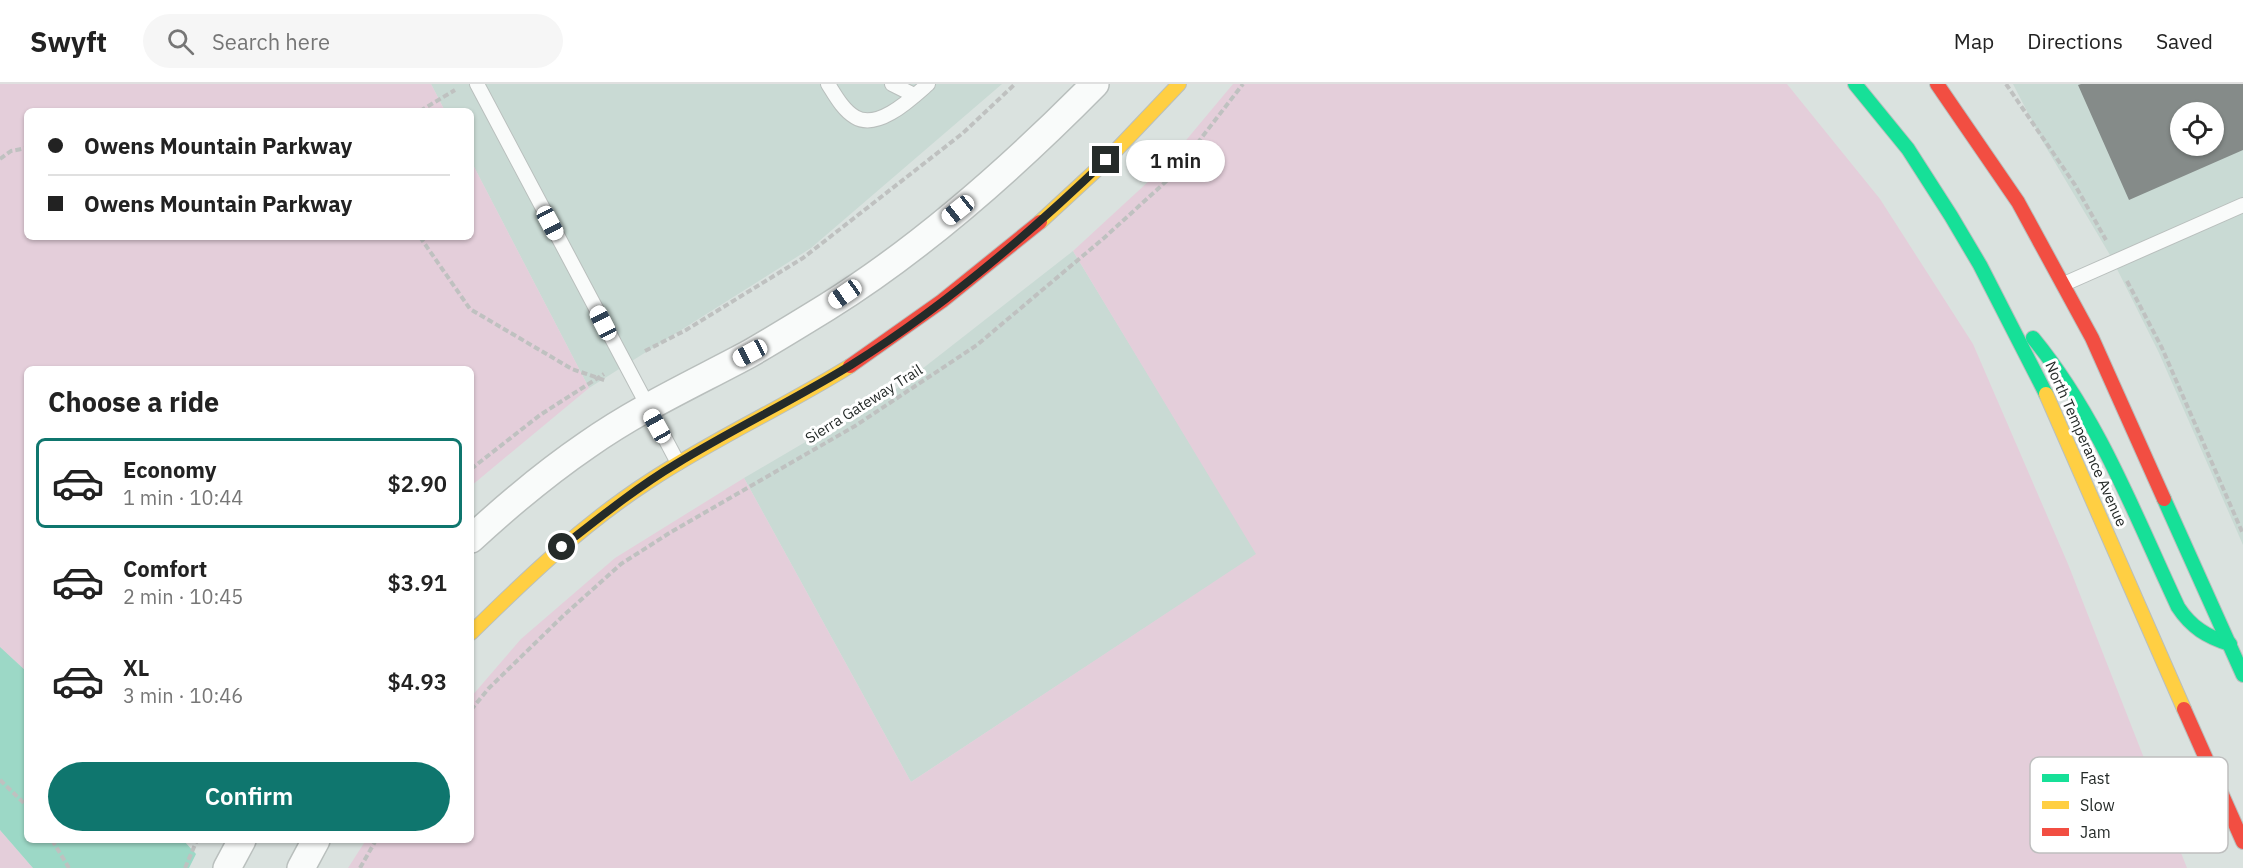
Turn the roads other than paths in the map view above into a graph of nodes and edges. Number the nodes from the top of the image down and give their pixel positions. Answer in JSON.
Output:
{"nodes":[{"id":1,"x":477,"y":84,"type":"edge"},
{"id":2,"x":828,"y":84,"type":"edge"},
{"id":3,"x":892,"y":84,"type":"edge"},
{"id":4,"x":928,"y":84,"type":"edge"},
{"id":5,"x":1095,"y":84,"type":"edge"},
{"id":6,"x":1179,"y":84,"type":"edge"},
{"id":7,"x":1855,"y":84,"type":"edge"},
{"id":8,"x":1937,"y":84,"type":"edge"},
{"id":9,"x":915,"y":95,"type":"junction"},
{"id":10,"x":2243,"y":205,"type":"edge"},
{"id":11,"x":2064,"y":284,"type":"junction"},
{"id":12,"x":1995,"y":293,"type":"junction"},
{"id":13,"x":642,"y":398,"type":"junction"},
{"id":14,"x":678,"y":463,"type":"junction"},
{"id":15,"x":474,"y":536,"type":"edge"},
{"id":16,"x":474,"y":630,"type":"edge"},
{"id":17,"x":2243,"y":639,"type":"edge"},
{"id":18,"x":2230,"y":644,"type":"junction"},
{"id":19,"x":2243,"y":675,"type":"edge"},
{"id":20,"x":2206,"y":757,"type":"edge"},
{"id":21,"x":2228,"y":808,"type":"edge"},
{"id":22,"x":2243,"y":842,"type":"edge"},
{"id":23,"x":240,"y":843,"type":"edge"},
{"id":24,"x":314,"y":843,"type":"edge"},
{"id":25,"x":227,"y":868,"type":"edge"},
{"id":26,"x":301,"y":868,"type":"edge"}],
"edges":[{"from":1,"to":13,"type":"lane"},
{"from":2,"to":9,"type":"lane"},
{"from":3,"to":9,"type":"lane"},
{"from":4,"to":9,"type":"lane"},
{"from":5,"to":13,"type":"street"},
{"from":6,"to":14,"type":"main road"},
{"from":7,"to":12,"type":"main road","name":"North Temperance Avenue"},
{"from":8,"to":11,"type":"main road"},
{"from":10,"to":11,"type":"lane"},
{"from":11,"to":18,"type":"main road"},
{"from":12,"to":18,"type":"main road"},
{"from":12,"to":20,"type":"main road","name":"North Temperance Avenue"},
{"from":13,"to":14,"type":"lane"},
{"from":13,"to":15,"type":"street"},
{"from":14,"to":16,"type":"main road"},
{"from":17,"to":18,"type":"lane"},
{"from":18,"to":19,"type":"main road"},
{"from":21,"to":22,"type":"main road","name":"North Temperance Avenue"},
{"from":23,"to":25,"type":"street"},
{"from":24,"to":26,"type":"street"}]}
